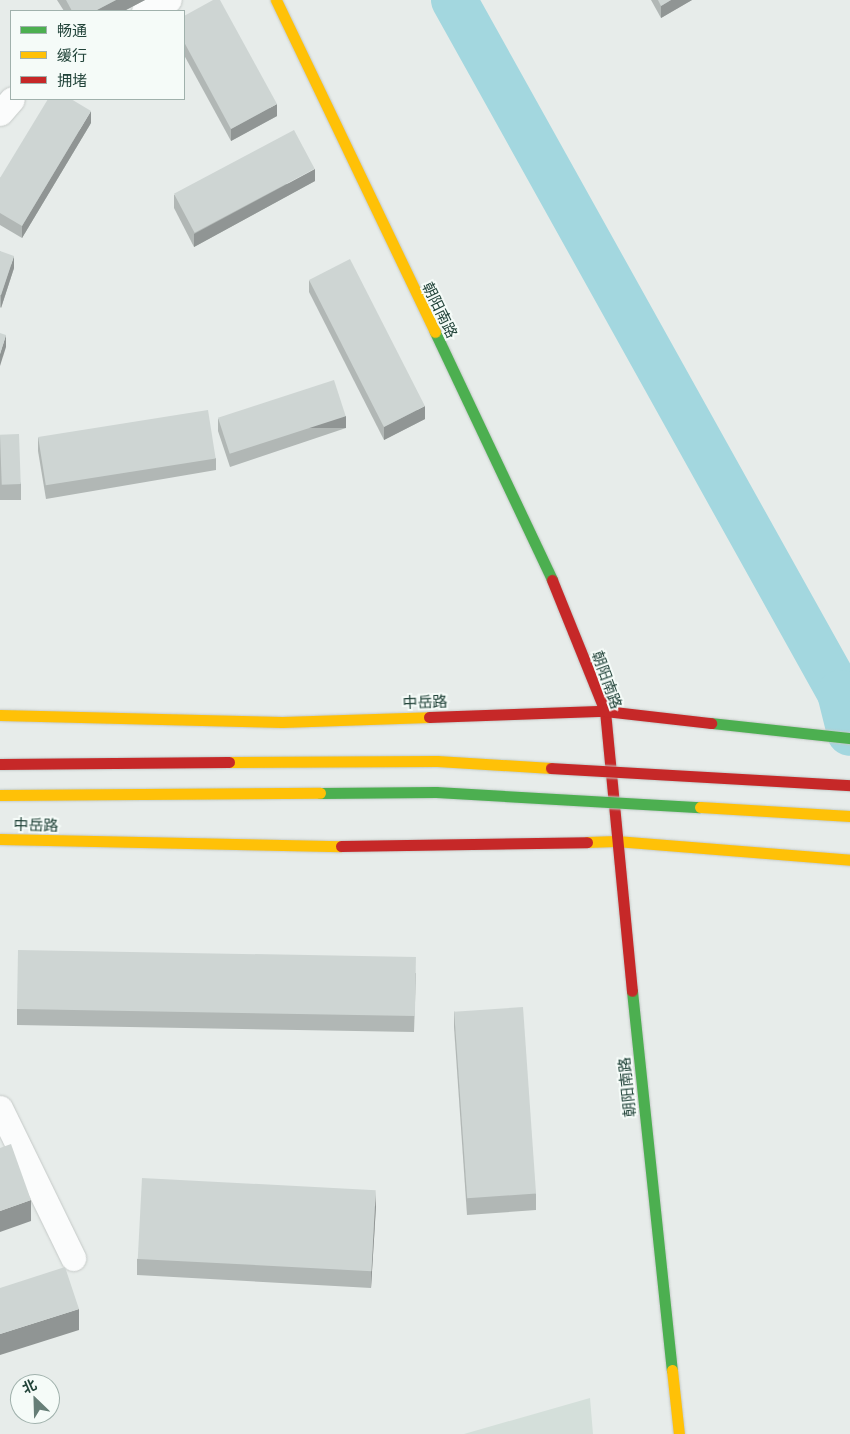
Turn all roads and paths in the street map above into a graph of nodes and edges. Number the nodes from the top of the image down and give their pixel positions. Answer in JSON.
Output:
{"nodes":[{"id":1,"x":169,"y":0,"type":"edge"},
{"id":2,"x":276,"y":0,"type":"edge"},
{"id":3,"x":146,"y":10,"type":"edge"},
{"id":4,"x":11,"y":100,"type":"edge"},
{"id":5,"x":0,"y":113,"type":"edge"},
{"id":6,"x":604,"y":711,"type":"junction"},
{"id":7,"x":0,"y":715,"type":"edge"},
{"id":8,"x":850,"y":738,"type":"edge"},
{"id":9,"x":0,"y":764,"type":"edge"},
{"id":10,"x":850,"y":785,"type":"edge"},
{"id":11,"x":0,"y":795,"type":"edge"},
{"id":12,"x":850,"y":816,"type":"edge"},
{"id":13,"x":0,"y":839,"type":"edge"},
{"id":14,"x":616,"y":842,"type":"junction"},
{"id":15,"x":850,"y":860,"type":"edge"},
{"id":16,"x":0,"y":1108,"type":"edge"},
{"id":17,"x":72,"y":1258,"type":"dead end"},
{"id":18,"x":679,"y":1434,"type":"edge"}],
"edges":[{"from":1,"to":3,"type":"street"},
{"from":2,"to":6,"type":"main road","name":"朝阳南路"},
{"from":4,"to":5,"type":"street"},
{"from":6,"to":7,"type":"main road","name":"中岳路"},
{"from":6,"to":8,"type":"main road","name":"中岳路"},
{"from":6,"to":14,"type":"main road","name":"朝阳南路"},
{"from":9,"to":10,"type":"main road","bridge":true},
{"from":11,"to":12,"type":"main road","name":"中岳路","bridge":true},
{"from":13,"to":14,"type":"main road","name":"中岳路"},
{"from":14,"to":15,"type":"main road","name":"中岳路"},
{"from":14,"to":18,"type":"main road","name":"朝阳南路"},
{"from":16,"to":17,"type":"street"}]}
